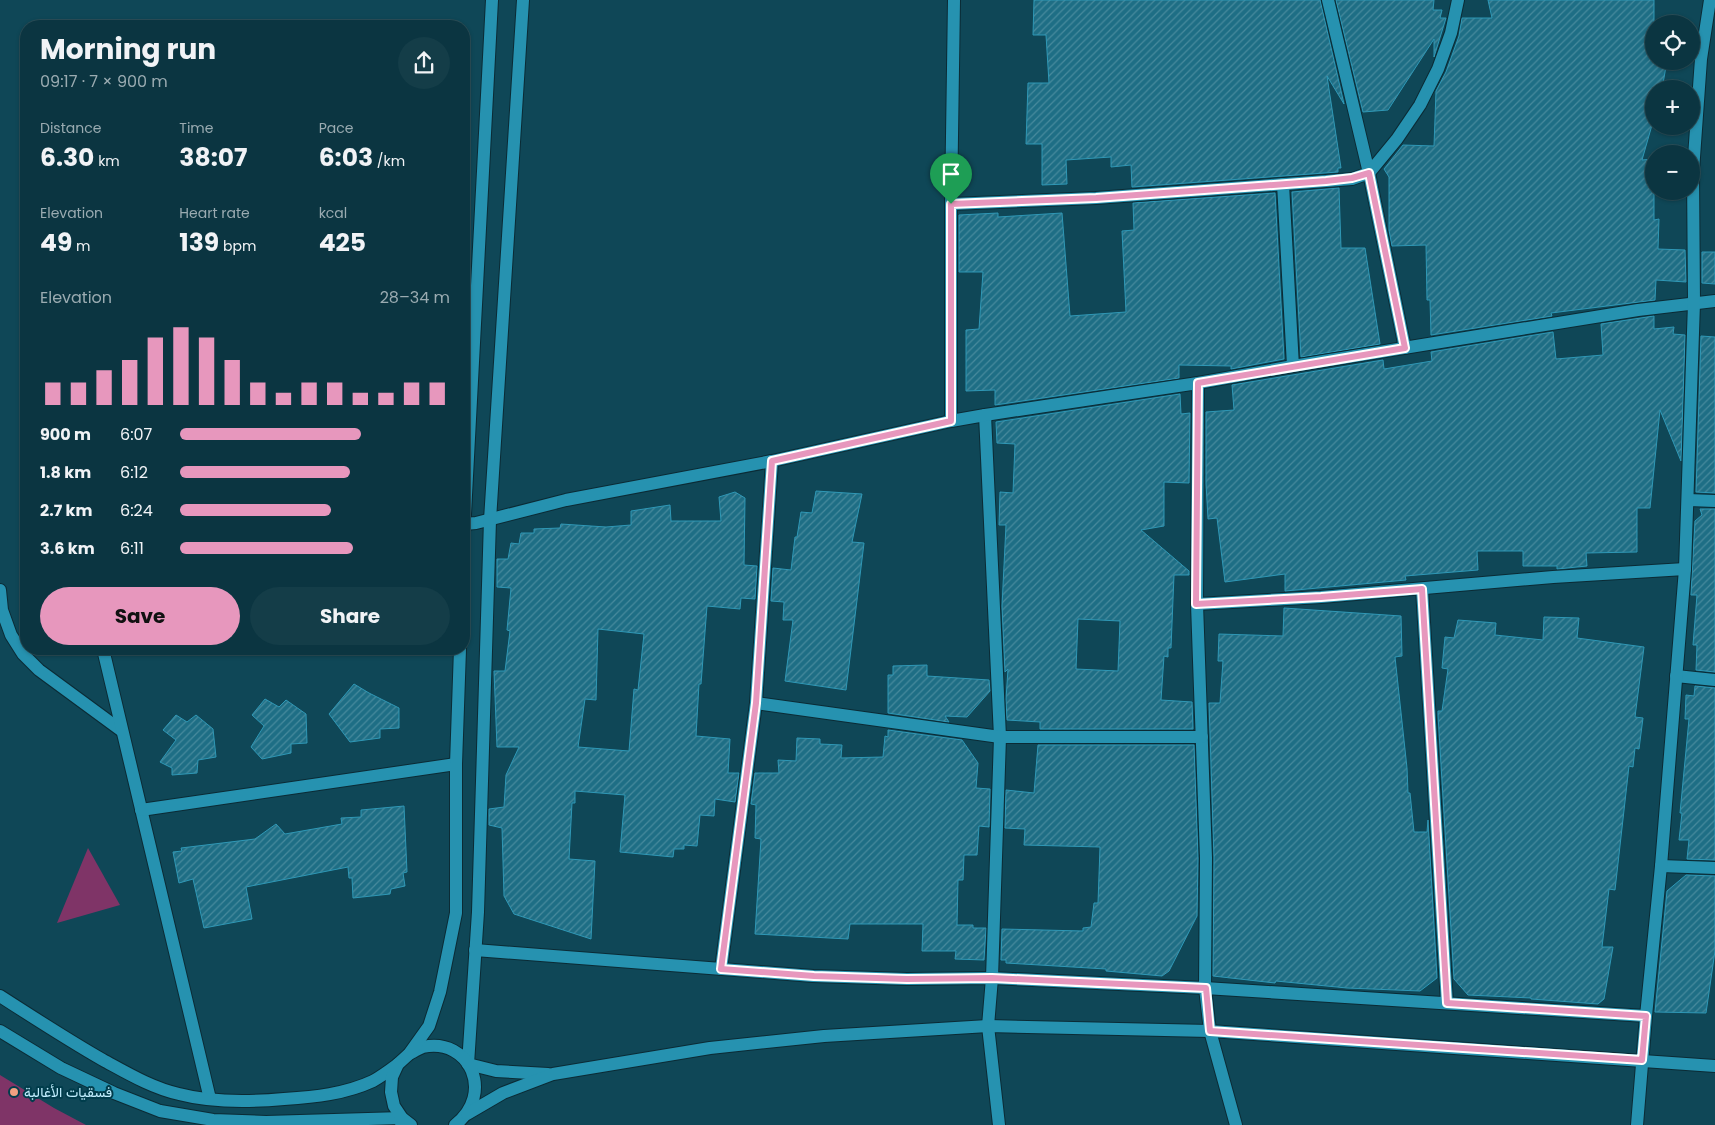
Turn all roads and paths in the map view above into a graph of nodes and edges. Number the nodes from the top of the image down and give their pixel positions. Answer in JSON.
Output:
{"nodes":[{"id":1,"x":492,"y":0,"type":"edge"},
{"id":2,"x":523,"y":0,"type":"edge"},
{"id":3,"x":954,"y":0,"type":"edge"},
{"id":4,"x":1328,"y":0,"type":"edge"},
{"id":5,"x":1458,"y":0,"type":"edge"},
{"id":6,"x":1710,"y":0,"type":"edge"},
{"id":7,"x":1701,"y":59,"type":"junction"},
{"id":8,"x":1715,"y":60,"type":"edge"},
{"id":9,"x":1369,"y":173,"type":"junction"},
{"id":10,"x":1283,"y":184,"type":"junction"},
{"id":11,"x":951,"y":204,"type":"junction"},
{"id":12,"x":1715,"y":301,"type":"edge"},
{"id":13,"x":1694,"y":303,"type":"junction"},
{"id":14,"x":1405,"y":348,"type":"junction"},
{"id":15,"x":1293,"y":366,"type":"junction"},
{"id":16,"x":1198,"y":383,"type":"junction"},
{"id":17,"x":470,"y":412,"type":"edge"},
{"id":18,"x":985,"y":415,"type":"junction"},
{"id":19,"x":951,"y":421,"type":"junction"},
{"id":20,"x":772,"y":461,"type":"junction"},
{"id":21,"x":1688,"y":500,"type":"junction"},
{"id":22,"x":1715,"y":501,"type":"edge"},
{"id":23,"x":490,"y":520,"type":"junction"},
{"id":24,"x":470,"y":523,"type":"edge"},
{"id":25,"x":1685,"y":569,"type":"junction"},
{"id":26,"x":1422,"y":589,"type":"junction"},
{"id":27,"x":0,"y":590,"type":"edge"},
{"id":28,"x":1196,"y":604,"type":"junction"},
{"id":29,"x":20,"y":649,"type":"edge"},
{"id":30,"x":24,"y":655,"type":"edge"},
{"id":31,"x":104,"y":655,"type":"edge"},
{"id":32,"x":460,"y":655,"type":"edge"},
{"id":33,"x":1676,"y":676,"type":"junction"},
{"id":34,"x":1715,"y":680,"type":"edge"},
{"id":35,"x":756,"y":703,"type":"junction"},
{"id":36,"x":122,"y":731,"type":"junction"},
{"id":37,"x":1000,"y":737,"type":"junction"},
{"id":38,"x":1202,"y":737,"type":"junction"},
{"id":39,"x":456,"y":764,"type":"junction"},
{"id":40,"x":141,"y":810,"type":"junction"},
{"id":41,"x":1661,"y":866,"type":"junction"},
{"id":42,"x":1715,"y":868,"type":"edge"},
{"id":43,"x":475,"y":950,"type":"junction"},
{"id":44,"x":721,"y":969,"type":"junction"},
{"id":45,"x":992,"y":978,"type":"junction"},
{"id":46,"x":1206,"y":988,"type":"junction"},
{"id":47,"x":0,"y":996,"type":"edge"},
{"id":48,"x":1447,"y":1003,"type":"junction"},
{"id":49,"x":1646,"y":1016,"type":"junction"},
{"id":50,"x":988,"y":1026,"type":"junction"},
{"id":51,"x":0,"y":1031,"type":"edge"},
{"id":52,"x":1210,"y":1031,"type":"junction"},
{"id":53,"x":409,"y":1054,"type":"junction"},
{"id":54,"x":1642,"y":1060,"type":"junction"},
{"id":55,"x":398,"y":1064,"type":"junction"},
{"id":56,"x":468,"y":1064,"type":"junction"},
{"id":57,"x":1715,"y":1066,"type":"edge"},
{"id":58,"x":553,"y":1074,"type":"junction"},
{"id":59,"x":210,"y":1099,"type":"junction"},
{"id":60,"x":467,"y":1114,"type":"junction"},
{"id":61,"x":405,"y":1123,"type":"edge"},
{"id":62,"x":456,"y":1125,"type":"edge"},
{"id":63,"x":999,"y":1125,"type":"edge"},
{"id":64,"x":1236,"y":1125,"type":"edge"},
{"id":65,"x":1637,"y":1125,"type":"edge"}],
"edges":[{"from":1,"to":17,"type":"street"},
{"from":2,"to":23,"type":"street"},
{"from":3,"to":11,"type":"street"},
{"from":4,"to":9,"type":"street"},
{"from":5,"to":9,"type":"street"},
{"from":6,"to":7,"type":"street"},
{"from":7,"to":8,"type":"street"},
{"from":7,"to":13,"type":"street"},
{"from":9,"to":10,"type":"street"},
{"from":9,"to":14,"type":"street"},
{"from":10,"to":11,"type":"street"},
{"from":10,"to":15,"type":"street"},
{"from":11,"to":19,"type":"street"},
{"from":12,"to":13,"type":"street"},
{"from":13,"to":14,"type":"street"},
{"from":13,"to":21,"type":"street"},
{"from":14,"to":15,"type":"street"},
{"from":15,"to":16,"type":"street"},
{"from":16,"to":18,"type":"street"},
{"from":16,"to":28,"type":"street"},
{"from":18,"to":19,"type":"street"},
{"from":18,"to":37,"type":"street"},
{"from":19,"to":20,"type":"street"},
{"from":20,"to":23,"type":"street"},
{"from":20,"to":35,"type":"street"},
{"from":21,"to":22,"type":"street"},
{"from":21,"to":25,"type":"street"},
{"from":23,"to":24,"type":"street"},
{"from":23,"to":43,"type":"street"},
{"from":25,"to":26,"type":"street"},
{"from":25,"to":33,"type":"street"},
{"from":26,"to":28,"type":"street"},
{"from":26,"to":48,"type":"street"},
{"from":27,"to":29,"type":"street"},
{"from":28,"to":38,"type":"street"},
{"from":30,"to":36,"type":"street"},
{"from":31,"to":36,"type":"street"},
{"from":32,"to":39,"type":"street"},
{"from":33,"to":34,"type":"street"},
{"from":33,"to":41,"type":"street"},
{"from":35,"to":37,"type":"street"},
{"from":35,"to":44,"type":"street"},
{"from":36,"to":40,"type":"street"},
{"from":37,"to":38,"type":"street"},
{"from":37,"to":45,"type":"street"},
{"from":38,"to":46,"type":"street"},
{"from":39,"to":40,"type":"street"},
{"from":39,"to":53,"type":"street"},
{"from":40,"to":59,"type":"street"},
{"from":41,"to":42,"type":"street"},
{"from":41,"to":49,"type":"street"},
{"from":43,"to":44,"type":"street"},
{"from":43,"to":56,"type":"street"},
{"from":44,"to":45,"type":"street"},
{"from":45,"to":46,"type":"street"},
{"from":45,"to":50,"type":"street"},
{"from":46,"to":48,"type":"street"},
{"from":46,"to":52,"type":"street"},
{"from":47,"to":59,"type":"street"},
{"from":48,"to":49,"type":"street"},
{"from":49,"to":54,"type":"street"},
{"from":50,"to":52,"type":"street"},
{"from":50,"to":58,"type":"street"},
{"from":50,"to":63,"type":"street"},
{"from":51,"to":61,"type":"street"},
{"from":52,"to":54,"type":"street"},
{"from":52,"to":64,"type":"street"},
{"from":53,"to":55,"type":"street"},
{"from":53,"to":56,"type":"street"},
{"from":54,"to":57,"type":"street"},
{"from":54,"to":65,"type":"street"},
{"from":55,"to":59,"type":"street"},
{"from":55,"to":61,"type":"street"},
{"from":56,"to":58,"type":"street"},
{"from":56,"to":60,"type":"street"},
{"from":58,"to":60,"type":"street"},
{"from":60,"to":62,"type":"street"}]}
